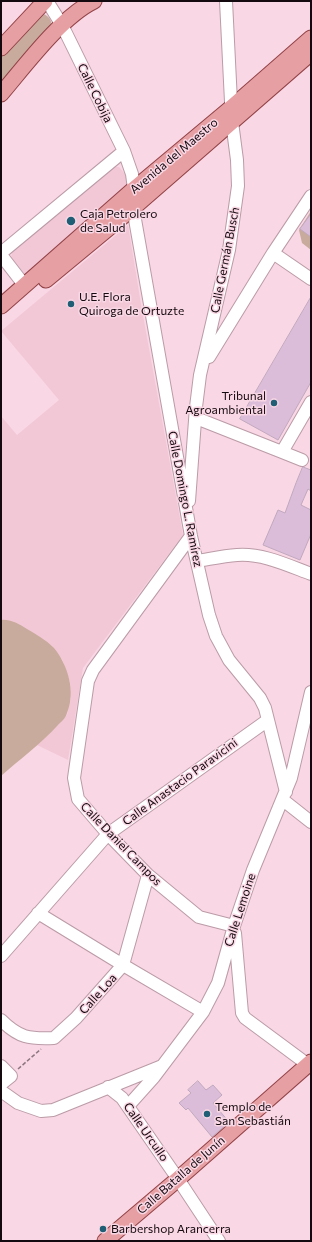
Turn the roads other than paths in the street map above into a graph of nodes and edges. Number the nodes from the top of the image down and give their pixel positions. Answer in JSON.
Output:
{"nodes":[{"id":1,"x":46,"y":1,"type":"edge"},
{"id":2,"x":226,"y":1,"type":"edge"},
{"id":3,"x":90,"y":2,"type":"edge"},
{"id":4,"x":62,"y":24,"type":"junction"},
{"id":5,"x":311,"y":38,"type":"edge"},
{"id":6,"x":1,"y":48,"type":"edge"},
{"id":7,"x":311,"y":52,"type":"edge"},
{"id":8,"x":1,"y":94,"type":"edge"},
{"id":9,"x":232,"y":107,"type":"junction"},
{"id":10,"x":232,"y":122,"type":"junction"},
{"id":11,"x":124,"y":151,"type":"junction"},
{"id":12,"x":134,"y":189,"type":"junction"},
{"id":13,"x":311,"y":196,"type":"edge"},
{"id":14,"x":133,"y":208,"type":"junction"},
{"id":15,"x":1,"y":254,"type":"edge"},
{"id":16,"x":273,"y":254,"type":"junction"},
{"id":17,"x":311,"y":279,"type":"edge"},
{"id":18,"x":25,"y":286,"type":"junction"},
{"id":19,"x":1,"y":306,"type":"edge"},
{"id":20,"x":1,"y":317,"type":"edge"},
{"id":21,"x":200,"y":375,"type":"junction"},
{"id":22,"x":311,"y":402,"type":"edge"},
{"id":23,"x":196,"y":418,"type":"junction"},
{"id":24,"x":282,"y":452,"type":"junction"},
{"id":25,"x":302,"y":460,"type":"dead end"},
{"id":26,"x":188,"y":518,"type":"junction"},
{"id":27,"x":191,"y":536,"type":"junction"},
{"id":28,"x":197,"y":561,"type":"junction"},
{"id":29,"x":311,"y":574,"type":"edge"},
{"id":30,"x":311,"y":692,"type":"edge"},
{"id":31,"x":268,"y":720,"type":"junction"},
{"id":32,"x":285,"y":796,"type":"junction"},
{"id":33,"x":311,"y":822,"type":"edge"},
{"id":34,"x":108,"y":834,"type":"junction"},
{"id":35,"x":148,"y":875,"type":"junction"},
{"id":36,"x":38,"y":912,"type":"junction"},
{"id":37,"x":234,"y":926,"type":"junction"},
{"id":38,"x":1,"y":956,"type":"edge"},
{"id":39,"x":123,"y":965,"type":"junction"},
{"id":40,"x":218,"y":983,"type":"junction"},
{"id":41,"x":239,"y":987,"type":"junction"},
{"id":42,"x":203,"y":1012,"type":"junction"},
{"id":43,"x":1,"y":1020,"type":"edge"},
{"id":44,"x":310,"y":1064,"type":"edge"},
{"id":45,"x":1,"y":1066,"type":"edge"},
{"id":46,"x":162,"y":1066,"type":"junction"},
{"id":47,"x":1,"y":1084,"type":"edge"},
{"id":48,"x":108,"y":1087,"type":"junction"},
{"id":49,"x":1,"y":1091,"type":"edge"},
{"id":50,"x":128,"y":1106,"type":"junction"},
{"id":51,"x":178,"y":1179,"type":"junction"},
{"id":52,"x":105,"y":1241,"type":"edge"},
{"id":53,"x":219,"y":1241,"type":"edge"}],
"edges":[{"from":1,"to":4,"type":"street","name":"Calle Cobija"},
{"from":1,"to":6,"type":"main road"},
{"from":2,"to":9,"type":"street","name":"Calle Germán Busch"},
{"from":3,"to":4,"type":"main road"},
{"from":4,"to":8,"type":"main road"},
{"from":4,"to":11,"type":"street","name":"Calle Cobija"},
{"from":5,"to":9,"type":"main road","name":"Avenida del Maestro"},
{"from":7,"to":10,"type":"main road","name":"Avenida del Maestro"},
{"from":9,"to":10,"type":"street","name":"Calle Germán Busch"},
{"from":9,"to":12,"type":"main road","name":"Avenida del Maestro"},
{"from":10,"to":14,"type":"main road","name":"Avenida del Maestro"},
{"from":10,"to":21,"type":"street","name":"Calle Germán Busch"},
{"from":11,"to":12,"type":"street","name":"Calle Cobija"},
{"from":11,"to":15,"type":"street"},
{"from":12,"to":14,"type":"street","name":"Calle Domingo L. Ramírez"},
{"from":12,"to":18,"type":"main road","name":"Avenida del Maestro"},
{"from":13,"to":16,"type":"street"},
{"from":14,"to":20,"type":"main road","name":"Avenida del Maestro"},
{"from":14,"to":26,"type":"street","name":"Calle Domingo L. Ramírez"},
{"from":15,"to":18,"type":"street"},
{"from":16,"to":17,"type":"street"},
{"from":16,"to":21,"type":"street"},
{"from":18,"to":19,"type":"main road","name":"Avenida del Maestro"},
{"from":21,"to":23,"type":"street","name":"Calle Germán Busch"},
{"from":22,"to":24,"type":"street"},
{"from":23,"to":24,"type":"street"},
{"from":23,"to":26,"type":"street","name":"Calle Germán Busch"},
{"from":24,"to":25,"type":"street"},
{"from":26,"to":27,"type":"street","name":"Calle Domingo L. Ramírez"},
{"from":27,"to":28,"type":"street","name":"Calle Domingo L. Ramírez"},
{"from":27,"to":34,"type":"street","name":"Calle Daniel Campos"},
{"from":28,"to":29,"type":"street"},
{"from":28,"to":31,"type":"street","name":"Calle Domingo L. Ramírez"},
{"from":30,"to":32,"type":"street","name":"Calle Lemoine"},
{"from":31,"to":32,"type":"street","name":"Calle Domingo L. Ramírez"},
{"from":31,"to":34,"type":"street","name":"Calle Anastacio Paravicini"},
{"from":32,"to":33,"type":"street"},
{"from":32,"to":37,"type":"street","name":"Calle Lemoine"},
{"from":34,"to":35,"type":"street","name":"Calle Daniel Campos"},
{"from":34,"to":36,"type":"street","name":"Calle Anastacio Paravicini"},
{"from":35,"to":37,"type":"street","name":"Calle Daniel Campos"},
{"from":35,"to":39,"type":"street","name":"Calle Loa"},
{"from":36,"to":38,"type":"street","name":"Calle Anastacio Paravicini"},
{"from":36,"to":39,"type":"street"},
{"from":37,"to":40,"type":"street","name":"Calle Lemoine"},
{"from":37,"to":41,"type":"street"},
{"from":39,"to":42,"type":"street"},
{"from":39,"to":43,"type":"street","name":"Calle Loa"},
{"from":40,"to":41,"type":"street"},
{"from":40,"to":42,"type":"street","name":"Calle Lemoine"},
{"from":41,"to":44,"type":"street"},
{"from":42,"to":46,"type":"street","name":"Calle Lemoine"},
{"from":44,"to":51,"type":"main road","name":"Calle Batalla de Junín"},
{"from":45,"to":47,"type":"street"},
{"from":46,"to":48,"type":"street"},
{"from":46,"to":50,"type":"street","name":"Calle Lemoine"},
{"from":48,"to":49,"type":"street"},
{"from":48,"to":50,"type":"street","name":"Calle Urcullo"},
{"from":50,"to":51,"type":"street","name":"Calle Urcullo"},
{"from":51,"to":52,"type":"main road","name":"Calle Batalla de Junín"},
{"from":51,"to":53,"type":"street","name":"Calle Urcullo"}]}
